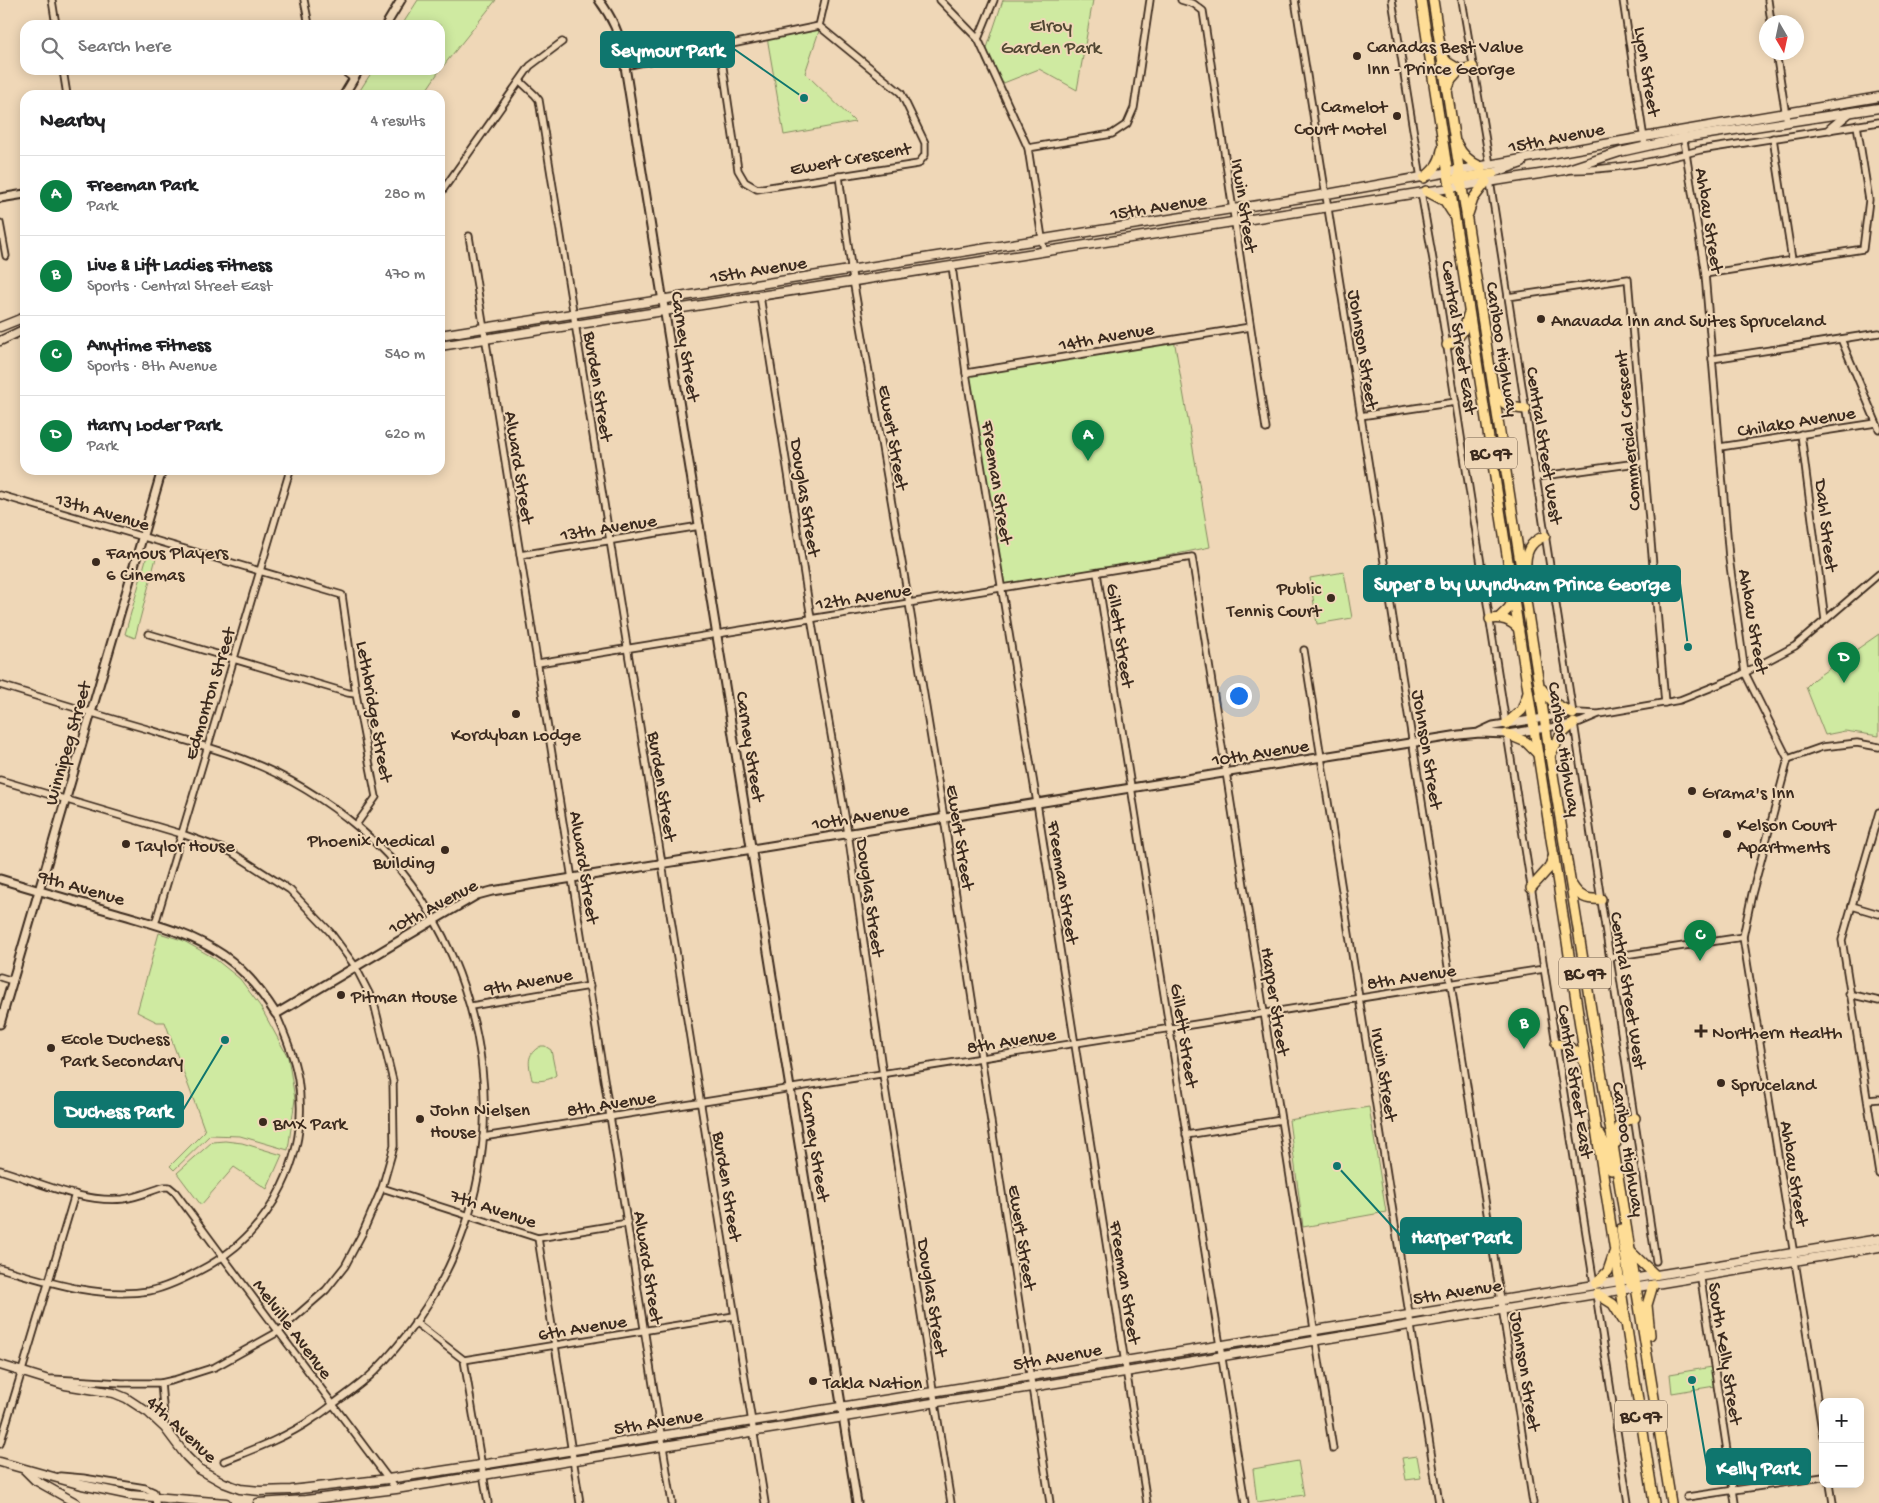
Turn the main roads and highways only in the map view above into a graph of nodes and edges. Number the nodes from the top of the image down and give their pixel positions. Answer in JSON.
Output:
{"nodes":[{"id":1,"x":1421,"y":0,"type":"edge"},
{"id":2,"x":1432,"y":0,"type":"edge"},
{"id":3,"x":1441,"y":55,"type":"junction"},
{"id":4,"x":1473,"y":67,"type":"road end"},
{"id":5,"x":1460,"y":70,"type":"junction"},
{"id":6,"x":1447,"y":92,"type":"junction"},
{"id":7,"x":1879,"y":97,"type":"edge"},
{"id":8,"x":1879,"y":108,"type":"edge"},
{"id":9,"x":1850,"y":112,"type":"junction"},
{"id":10,"x":1830,"y":129,"type":"road end"},
{"id":11,"x":1683,"y":134,"type":"junction"},
{"id":12,"x":1454,"y":135,"type":"junction"},
{"id":13,"x":1442,"y":137,"type":"junction"},
{"id":14,"x":1448,"y":173,"type":"junction"},
{"id":15,"x":1488,"y":174,"type":"junction"},
{"id":16,"x":1422,"y":178,"type":"junction"},
{"id":17,"x":1460,"y":178,"type":"junction"},
{"id":18,"x":1450,"y":187,"type":"junction"},
{"id":19,"x":1423,"y":192,"type":"junction"},
{"id":20,"x":1455,"y":218,"type":"junction"},
{"id":21,"x":1468,"y":224,"type":"junction"},
{"id":22,"x":1470,"y":310,"type":"junction"},
{"id":23,"x":20,"y":318,"type":"edge"},
{"id":24,"x":0,"y":327,"type":"edge"},
{"id":25,"x":20,"y":332,"type":"edge"},
{"id":26,"x":445,"y":333,"type":"edge"},
{"id":27,"x":0,"y":341,"type":"edge"},
{"id":28,"x":445,"y":345,"type":"edge"},
{"id":29,"x":1447,"y":345,"type":"road end"},
{"id":30,"x":1492,"y":379,"type":"junction"},
{"id":31,"x":1526,"y":409,"type":"road end"},
{"id":32,"x":1546,"y":536,"type":"road end"},
{"id":33,"x":1514,"y":596,"type":"junction"},
{"id":34,"x":1525,"y":597,"type":"junction"},
{"id":35,"x":1500,"y":617,"type":"junction"},
{"id":36,"x":1490,"y":618,"type":"road end"},
{"id":37,"x":1519,"y":629,"type":"junction"},
{"id":38,"x":1539,"y":684,"type":"junction"},
{"id":39,"x":1529,"y":688,"type":"junction"},
{"id":40,"x":1550,"y":756,"type":"junction"},
{"id":41,"x":1539,"y":757,"type":"junction"},
{"id":42,"x":1554,"y":854,"type":"junction"},
{"id":43,"x":1571,"y":883,"type":"junction"},
{"id":44,"x":1531,"y":888,"type":"road end"},
{"id":45,"x":1601,"y":899,"type":"road end"},
{"id":46,"x":1556,"y":1044,"type":"road end"},
{"id":47,"x":1587,"y":1065,"type":"junction"},
{"id":48,"x":1635,"y":1118,"type":"road end"},
{"id":49,"x":1596,"y":1127,"type":"junction"},
{"id":50,"x":1615,"y":1153,"type":"junction"},
{"id":51,"x":1879,"y":1239,"type":"edge"},
{"id":52,"x":1879,"y":1248,"type":"edge"},
{"id":53,"x":1615,"y":1250,"type":"junction"},
{"id":54,"x":1631,"y":1252,"type":"junction"},
{"id":55,"x":1655,"y":1274,"type":"junction"},
{"id":56,"x":1628,"y":1279,"type":"junction"},
{"id":57,"x":1595,"y":1284,"type":"junction"},
{"id":58,"x":1653,"y":1285,"type":"junction"},
{"id":59,"x":1636,"y":1288,"type":"junction"},
{"id":60,"x":1621,"y":1290,"type":"junction"},
{"id":61,"x":1596,"y":1294,"type":"junction"},
{"id":62,"x":1627,"y":1329,"type":"junction"},
{"id":63,"x":0,"y":1365,"type":"edge"},
{"id":64,"x":1659,"y":1425,"type":"junction"},
{"id":65,"x":0,"y":1462,"type":"edge"},
{"id":66,"x":23,"y":1469,"type":"junction"},
{"id":67,"x":240,"y":1489,"type":"joint"},
{"id":68,"x":156,"y":1500,"type":"edge"},
{"id":69,"x":76,"y":1503,"type":"edge"},
{"id":70,"x":226,"y":1503,"type":"edge"},
{"id":71,"x":258,"y":1503,"type":"edge"},
{"id":72,"x":1654,"y":1503,"type":"edge"},
{"id":73,"x":1671,"y":1503,"type":"edge"}],
"edges":[{"from":1,"to":13,"type":"highway","name":"Cariboo Highway","number":"BC 97"},
{"from":2,"to":3,"type":"highway","name":"Cariboo Highway","number":"BC 97"},
{"from":3,"to":5,"type":"highway"},
{"from":3,"to":6,"type":"highway","name":"Cariboo Highway","number":"BC 97"},
{"from":4,"to":5,"type":"highway"},
{"from":5,"to":6,"type":"highway"},
{"from":6,"to":12,"type":"highway","name":"Cariboo Highway","number":"BC 97"},
{"from":7,"to":11,"type":"main road","name":"15th Avenue"},
{"from":8,"to":9,"type":"main road","name":"15th Avenue"},
{"from":9,"to":10,"type":"main road"},
{"from":9,"to":11,"type":"main road","name":"15th Avenue"},
{"from":11,"to":15,"type":"main road","name":"15th Avenue"},
{"from":11,"to":15,"type":"main road","name":"15th Avenue"},
{"from":12,"to":15,"type":"highway"},
{"from":12,"to":17,"type":"highway","name":"Cariboo Highway","number":"BC 97"},
{"from":13,"to":14,"type":"highway","name":"Cariboo Highway","number":"BC 97"},
{"from":13,"to":16,"type":"highway"},
{"from":14,"to":16,"type":"main road","name":"15th Avenue"},
{"from":14,"to":17,"type":"main road","name":"15th Avenue"},
{"from":14,"to":18,"type":"highway","name":"Cariboo Highway","number":"BC 97"},
{"from":15,"to":17,"type":"highway"},
{"from":15,"to":17,"type":"main road","name":"15th Avenue"},
{"from":15,"to":21,"type":"highway"},
{"from":16,"to":26,"type":"main road","name":"15th Avenue"},
{"from":17,"to":18,"type":"highway"},
{"from":17,"to":21,"type":"highway","name":"Cariboo Highway","number":"BC 97"},
{"from":18,"to":19,"type":"main road","name":"15th Avenue"},
{"from":18,"to":20,"type":"highway","name":"Cariboo Highway","number":"BC 97"},
{"from":19,"to":20,"type":"highway"},
{"from":19,"to":28,"type":"main road","name":"15th Avenue"},
{"from":20,"to":22,"type":"highway","name":"Cariboo Highway","number":"BC 97"},
{"from":21,"to":30,"type":"highway","name":"Cariboo Highway","number":"BC 97"},
{"from":22,"to":29,"type":"highway"},
{"from":22,"to":33,"type":"highway","name":"Cariboo Highway","number":"BC 97"},
{"from":23,"to":24,"type":"main road"},
{"from":25,"to":27,"type":"main road"},
{"from":30,"to":31,"type":"highway"},
{"from":30,"to":34,"type":"highway","name":"Cariboo Highway","number":"BC 97"},
{"from":32,"to":34,"type":"highway"},
{"from":33,"to":35,"type":"highway"},
{"from":33,"to":37,"type":"highway","name":"Cariboo Highway","number":"BC 97"},
{"from":34,"to":38,"type":"highway","name":"Cariboo Highway","number":"BC 97"},
{"from":35,"to":36,"type":"highway"},
{"from":35,"to":37,"type":"highway"},
{"from":37,"to":39,"type":"highway","name":"Cariboo Highway","number":"BC 97"},
{"from":38,"to":40,"type":"highway","name":"Cariboo Highway","number":"BC 97"},
{"from":38,"to":40,"type":"highway"},
{"from":39,"to":41,"type":"highway","name":"Cariboo Highway","number":"BC 97"},
{"from":39,"to":41,"type":"highway"},
{"from":40,"to":43,"type":"highway","name":"Cariboo Highway","number":"BC 97"},
{"from":41,"to":42,"type":"highway","name":"Cariboo Highway","number":"BC 97"},
{"from":42,"to":44,"type":"highway"},
{"from":42,"to":47,"type":"highway","name":"Cariboo Highway","number":"BC 97"},
{"from":43,"to":45,"type":"highway"},
{"from":43,"to":50,"type":"highway","name":"Cariboo Highway","number":"BC 97"},
{"from":46,"to":47,"type":"highway"},
{"from":47,"to":49,"type":"highway","name":"Cariboo Highway","number":"BC 97"},
{"from":48,"to":50,"type":"highway"},
{"from":49,"to":53,"type":"highway","name":"Cariboo Highway","number":"BC 97"},
{"from":49,"to":56,"type":"highway"},
{"from":50,"to":54,"type":"highway","name":"Cariboo Highway","number":"BC 97"},
{"from":51,"to":55,"type":"main road","name":"5th Avenue"},
{"from":52,"to":58,"type":"main road","name":"5th Avenue"},
{"from":53,"to":56,"type":"highway","name":"Cariboo Highway","number":"BC 97"},
{"from":53,"to":57,"type":"highway"},
{"from":54,"to":55,"type":"highway"},
{"from":54,"to":56,"type":"highway","name":"Cariboo Highway","number":"BC 97"},
{"from":55,"to":56,"type":"main road","name":"5th Avenue"},
{"from":56,"to":57,"type":"main road","name":"5th Avenue"},
{"from":56,"to":59,"type":"highway","name":"Cariboo Highway","number":"BC 97"},
{"from":56,"to":60,"type":"highway","name":"Cariboo Highway","number":"BC 97"},
{"from":57,"to":67,"type":"main road","name":"5th Avenue"},
{"from":58,"to":59,"type":"main road","name":"5th Avenue"},
{"from":58,"to":64,"type":"highway"},
{"from":59,"to":60,"type":"main road","name":"5th Avenue"},
{"from":59,"to":64,"type":"highway","name":"Cariboo Highway","number":"BC 97"},
{"from":60,"to":61,"type":"main road","name":"5th Avenue"},
{"from":60,"to":62,"type":"highway","name":"Cariboo Highway","number":"BC 97"},
{"from":61,"to":62,"type":"highway"},
{"from":61,"to":71,"type":"main road","name":"5th Avenue"},
{"from":62,"to":72,"type":"highway","name":"Cariboo Highway","number":"BC 97"},
{"from":63,"to":67,"type":"main road","name":"4th Avenue"},
{"from":64,"to":73,"type":"highway","name":"Cariboo Highway","number":"BC 97"},
{"from":65,"to":66,"type":"main road"},
{"from":66,"to":68,"type":"main road"},
{"from":66,"to":69,"type":"main road"},
{"from":68,"to":70,"type":"main road"}]}
